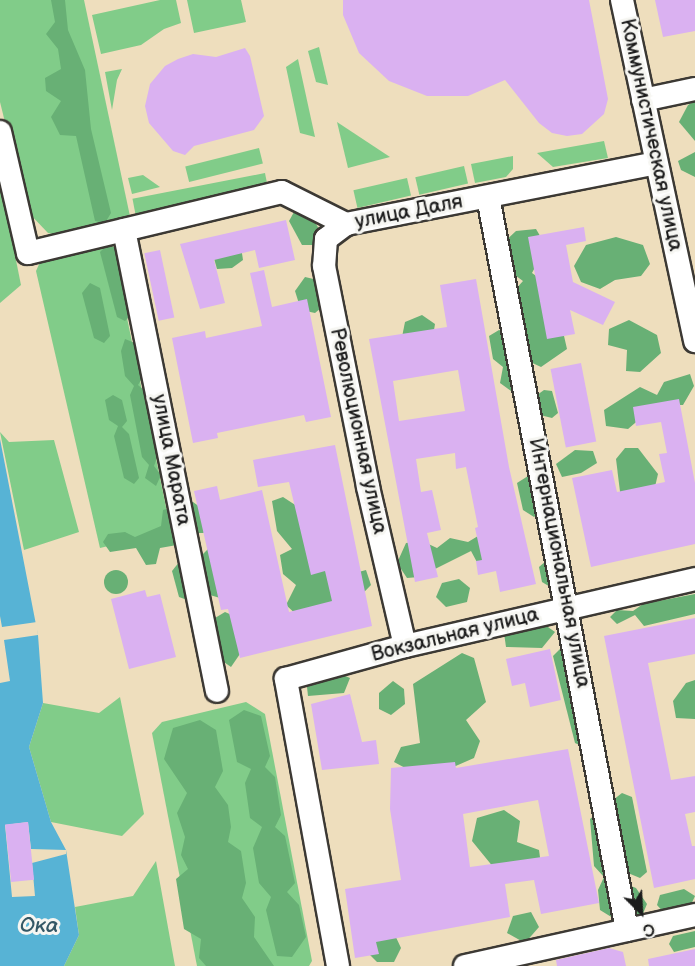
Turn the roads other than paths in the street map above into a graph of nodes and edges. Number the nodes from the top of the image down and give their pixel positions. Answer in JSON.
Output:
{"nodes":[{"id":1,"x":622,"y":0,"type":"edge"},
{"id":2,"x":695,"y":89,"type":"edge"},
{"id":3,"x":643,"y":100,"type":"junction"},
{"id":4,"x":0,"y":132,"type":"edge"},
{"id":5,"x":656,"y":164,"type":"junction"},
{"id":6,"x":488,"y":197,"type":"junction"},
{"id":7,"x":346,"y":224,"type":"junction"},
{"id":8,"x":124,"y":230,"type":"junction"},
{"id":9,"x":695,"y":341,"type":"edge"},
{"id":10,"x":695,"y":579,"type":"edge"},
{"id":11,"x":567,"y":607,"type":"junction"},
{"id":12,"x":405,"y":646,"type":"junction"},
{"id":13,"x":217,"y":691,"type":"dead end"},
{"id":14,"x":695,"y":915,"type":"edge"},
{"id":15,"x":627,"y":930,"type":"junction"},
{"id":16,"x":338,"y":966,"type":"edge"},
{"id":17,"x":465,"y":966,"type":"edge"}],
"edges":[{"from":1,"to":3,"type":"street","name":"Коммунистическая улица"},
{"from":2,"to":3,"type":"street"},
{"from":3,"to":5,"type":"street","name":"Коммунистическая улица"},
{"from":4,"to":8,"type":"street","name":"улица Даля"},
{"from":5,"to":6,"type":"street","name":"улица Даля"},
{"from":5,"to":9,"type":"street","name":"Коммунистическая улица"},
{"from":6,"to":7,"type":"street","name":"улица Даля"},
{"from":6,"to":11,"type":"street","name":"Интернациональная улица"},
{"from":7,"to":8,"type":"street","name":"улица Даля"},
{"from":7,"to":12,"type":"street","name":"Революционная улица"},
{"from":8,"to":13,"type":"street","name":"улица Марата"},
{"from":10,"to":11,"type":"street","name":"Вокзальная улица"},
{"from":11,"to":12,"type":"street","name":"Вокзальная улица"},
{"from":11,"to":15,"type":"street","name":"Интернациональная улица"},
{"from":12,"to":16,"type":"street","name":"Вокзальная улица"},
{"from":14,"to":15,"type":"street"},
{"from":15,"to":17,"type":"street"}]}
